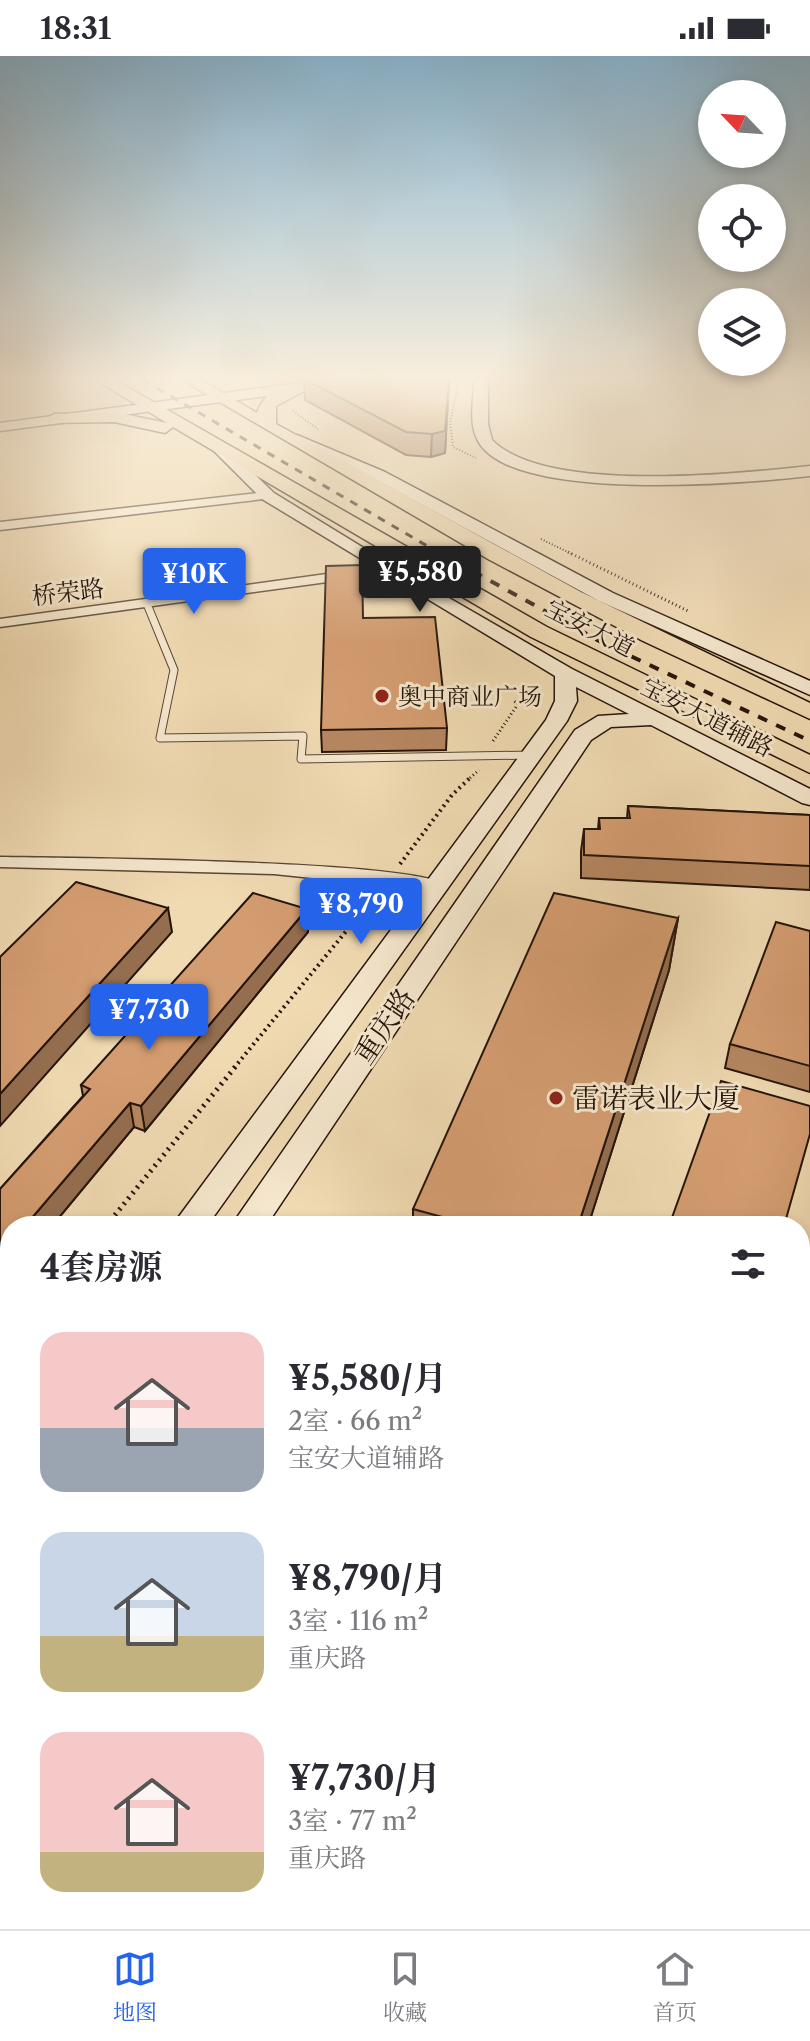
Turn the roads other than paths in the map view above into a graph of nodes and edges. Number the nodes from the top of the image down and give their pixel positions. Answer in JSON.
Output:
{"nodes":[{"id":1,"x":237,"y":467,"type":"edge"},
{"id":2,"x":253,"y":467,"type":"edge"},
{"id":3,"x":339,"y":467,"type":"edge"},
{"id":4,"x":361,"y":467,"type":"edge"},
{"id":5,"x":539,"y":467,"type":"edge"},
{"id":6,"x":605,"y":467,"type":"edge"},
{"id":7,"x":730,"y":467,"type":"edge"},
{"id":8,"x":810,"y":471,"type":"edge"},
{"id":9,"x":268,"y":496,"type":"junction"},
{"id":10,"x":0,"y":526,"type":"edge"},
{"id":11,"x":379,"y":565,"type":"junction"},
{"id":12,"x":147,"y":604,"type":"junction"},
{"id":13,"x":0,"y":623,"type":"edge"},
{"id":14,"x":565,"y":673,"type":"junction"},
{"id":15,"x":810,"y":689,"type":"edge"},
{"id":16,"x":810,"y":712,"type":"edge"},
{"id":17,"x":659,"y":723,"type":"junction"},
{"id":18,"x":531,"y":755,"type":"junction"},
{"id":19,"x":810,"y":765,"type":"edge"},
{"id":20,"x":500,"y":797,"type":"junction"},
{"id":21,"x":810,"y":798,"type":"edge"},
{"id":22,"x":535,"y":805,"type":"junction"},
{"id":23,"x":0,"y":862,"type":"edge"},
{"id":24,"x":437,"y":886,"type":"junction"},
{"id":25,"x":196,"y":1216,"type":"edge"},
{"id":26,"x":255,"y":1216,"type":"edge"}],
"edges":[{"from":1,"to":9,"type":"main road","name":"宝安大道辅路"},
{"from":2,"to":19,"type":"main road","name":"宝安大道"},
{"from":3,"to":16,"type":"main road","name":"宝安大道"},
{"from":4,"to":15,"type":"main road"},
{"from":5,"to":8,"type":"main road"},
{"from":6,"to":7,"type":"main road"},
{"from":9,"to":10,"type":"street"},
{"from":9,"to":11,"type":"main road","name":"宝安大道辅路"},
{"from":11,"to":12,"type":"street","name":"桥荣路"},
{"from":11,"to":14,"type":"main road","name":"宝安大道辅路"},
{"from":12,"to":13,"type":"street","name":"桥荣路"},
{"from":12,"to":18,"type":"lane"},
{"from":14,"to":17,"type":"main road","name":"宝安大道辅路"},
{"from":14,"to":18,"type":"main road","name":"重庆路"},
{"from":17,"to":21,"type":"main road","name":"宝安大道辅路"},
{"from":17,"to":22,"type":"main road","name":"重庆路"},
{"from":18,"to":20,"type":"main road","name":"重庆路"},
{"from":20,"to":22,"type":"main road"},
{"from":20,"to":24,"type":"main road","name":"重庆路"},
{"from":22,"to":26,"type":"main road","name":"重庆路"},
{"from":23,"to":24,"type":"street"},
{"from":24,"to":25,"type":"main road","name":"重庆路"}]}
